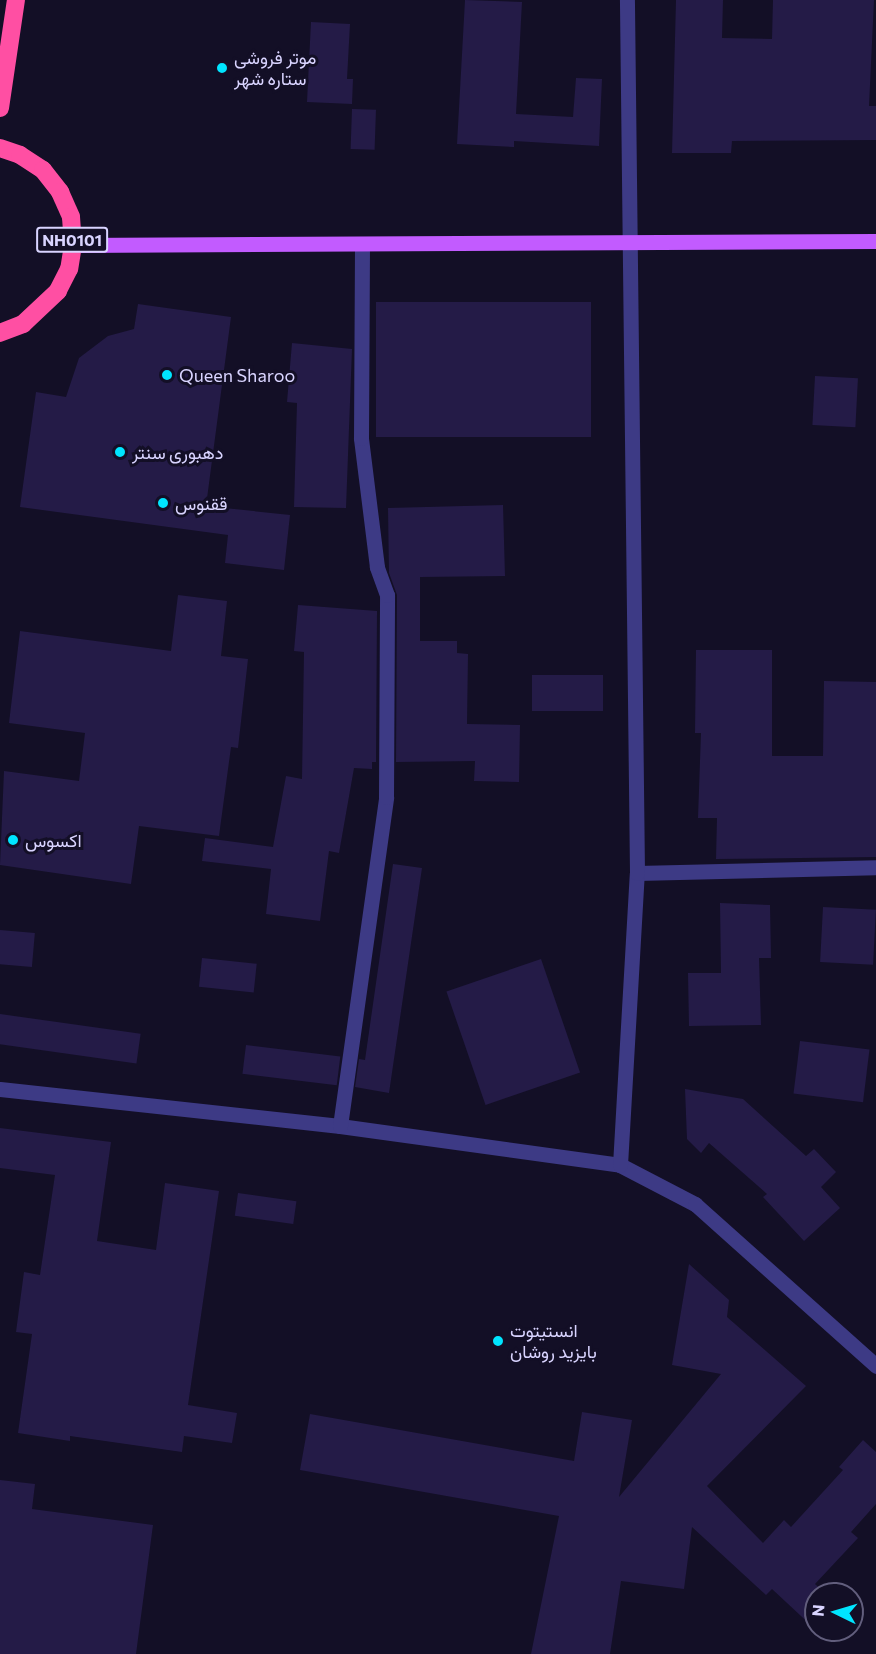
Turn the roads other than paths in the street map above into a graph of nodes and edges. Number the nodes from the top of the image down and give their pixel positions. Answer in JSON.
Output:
{"nodes":[{"id":1,"x":16,"y":0,"type":"edge"},
{"id":2,"x":627,"y":0,"type":"edge"},
{"id":3,"x":0,"y":108,"type":"edge"},
{"id":4,"x":0,"y":148,"type":"edge"},
{"id":5,"x":876,"y":242,"type":"edge"},
{"id":6,"x":629,"y":244,"type":"junction"},
{"id":7,"x":73,"y":245,"type":"junction"},
{"id":8,"x":362,"y":245,"type":"junction"},
{"id":9,"x":0,"y":333,"type":"edge"},
{"id":10,"x":876,"y":867,"type":"edge"},
{"id":11,"x":637,"y":873,"type":"junction"},
{"id":12,"x":0,"y":1089,"type":"edge"},
{"id":13,"x":340,"y":1126,"type":"junction"},
{"id":14,"x":620,"y":1165,"type":"junction"},
{"id":15,"x":876,"y":1366,"type":"edge"}],
"edges":[{"from":1,"to":3,"type":"highway"},
{"from":2,"to":6,"type":"street"},
{"from":4,"to":7,"type":"highway","number":"NH0101"},
{"from":5,"to":6,"type":"main road"},
{"from":6,"to":8,"type":"main road"},
{"from":6,"to":11,"type":"street"},
{"from":7,"to":8,"type":"main road"},
{"from":7,"to":9,"type":"highway","number":"NH0101"},
{"from":8,"to":13,"type":"street"},
{"from":10,"to":11,"type":"street"},
{"from":11,"to":14,"type":"street"},
{"from":12,"to":13,"type":"street"},
{"from":13,"to":14,"type":"street"},
{"from":14,"to":15,"type":"street"}]}
